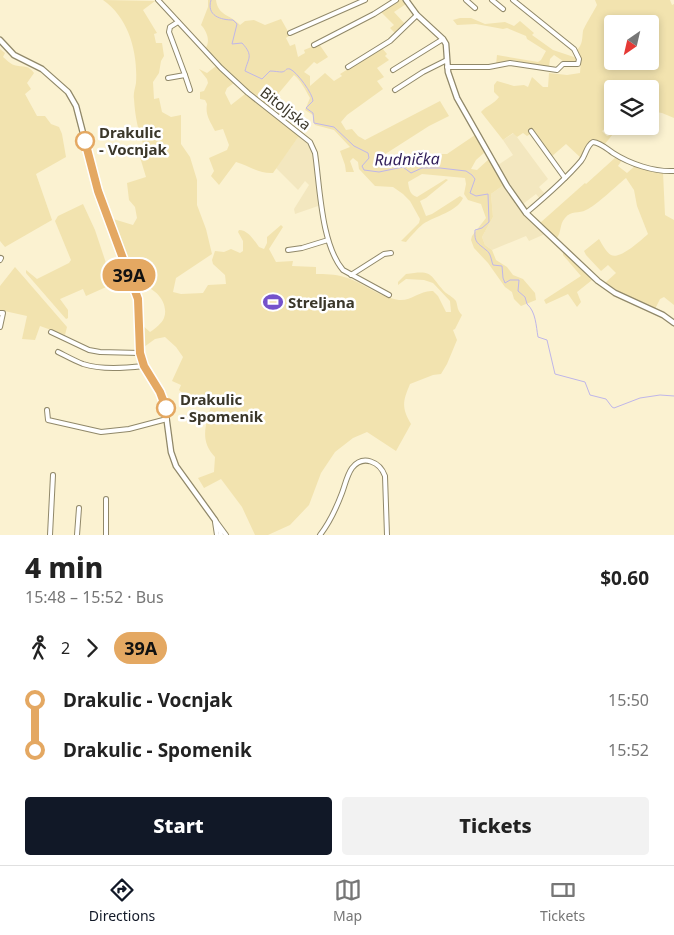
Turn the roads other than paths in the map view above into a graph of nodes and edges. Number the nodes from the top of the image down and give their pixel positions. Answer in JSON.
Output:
{"nodes":[{"id":1,"x":365,"y":0,"type":"edge"},
{"id":2,"x":396,"y":0,"type":"edge"},
{"id":3,"x":467,"y":0,"type":"edge"},
{"id":4,"x":492,"y":0,"type":"edge"},
{"id":5,"x":513,"y":0,"type":"edge"},
{"id":6,"x":160,"y":1,"type":"edge"},
{"id":7,"x":409,"y":1,"type":"edge"},
{"id":8,"x":475,"y":8,"type":"dead end"},
{"id":9,"x":503,"y":9,"type":"dead end"},
{"id":10,"x":417,"y":15,"type":"junction"},
{"id":11,"x":178,"y":22,"type":"junction"},
{"id":12,"x":290,"y":33,"type":"dead end"},
{"id":13,"x":443,"y":39,"type":"junction"},
{"id":14,"x":0,"y":40,"type":"edge"},
{"id":15,"x":314,"y":45,"type":"dead end"},
{"id":16,"x":447,"y":60,"type":"junction"},
{"id":17,"x":348,"y":67,"type":"dead end"},
{"id":18,"x":447,"y":67,"type":"junction"},
{"id":19,"x":393,"y":70,"type":"dead end"},
{"id":20,"x":185,"y":76,"type":"junction"},
{"id":21,"x":168,"y":78,"type":"dead end"},
{"id":22,"x":190,"y":90,"type":"dead end"},
{"id":23,"x":395,"y":90,"type":"dead end"},
{"id":24,"x":531,"y":130,"type":"dead end"},
{"id":25,"x":674,"y":171,"type":"edge"},
{"id":26,"x":565,"y":178,"type":"junction"},
{"id":27,"x":526,"y":213,"type":"junction"},
{"id":28,"x":328,"y":240,"type":"junction"},
{"id":29,"x":288,"y":250,"type":"dead end"},
{"id":30,"x":391,"y":253,"type":"dead end"},
{"id":31,"x":351,"y":275,"type":"junction"},
{"id":32,"x":389,"y":295,"type":"dead end"},
{"id":33,"x":0,"y":313,"type":"edge"},
{"id":34,"x":674,"y":323,"type":"edge"},
{"id":35,"x":0,"y":327,"type":"edge"},
{"id":36,"x":50,"y":332,"type":"dead end"},
{"id":37,"x":58,"y":352,"type":"dead end"},
{"id":38,"x":140,"y":353,"type":"junction"},
{"id":39,"x":144,"y":366,"type":"junction"},
{"id":40,"x":47,"y":410,"type":"dead end"},
{"id":41,"x":167,"y":419,"type":"junction"},
{"id":42,"x":53,"y":474,"type":"dead end"},
{"id":43,"x":106,"y":499,"type":"dead end"},
{"id":44,"x":78,"y":508,"type":"dead end"},
{"id":45,"x":216,"y":521,"type":"junction"},
{"id":46,"x":50,"y":535,"type":"edge"},
{"id":47,"x":77,"y":535,"type":"edge"},
{"id":48,"x":106,"y":535,"type":"edge"},
{"id":49,"x":217,"y":535,"type":"edge"},
{"id":50,"x":221,"y":535,"type":"edge"},
{"id":51,"x":226,"y":535,"type":"edge"},
{"id":52,"x":320,"y":535,"type":"edge"},
{"id":53,"x":387,"y":535,"type":"edge"}],
"edges":[{"from":1,"to":12,"type":"street"},
{"from":2,"to":15,"type":"street"},
{"from":3,"to":8,"type":"street"},
{"from":4,"to":9,"type":"street"},
{"from":5,"to":18,"type":"street"},
{"from":6,"to":11,"type":"street","name":"Bitoljska"},
{"from":7,"to":10,"type":"street"},
{"from":10,"to":13,"type":"street"},
{"from":10,"to":17,"type":"street"},
{"from":11,"to":20,"type":"street"},
{"from":11,"to":28,"type":"street","name":"Bitoljska"},
{"from":13,"to":16,"type":"street"},
{"from":13,"to":19,"type":"street"},
{"from":14,"to":38,"type":"street"},
{"from":16,"to":18,"type":"street"},
{"from":16,"to":23,"type":"street"},
{"from":18,"to":27,"type":"street"},
{"from":20,"to":21,"type":"street"},
{"from":20,"to":22,"type":"street"},
{"from":24,"to":26,"type":"street"},
{"from":25,"to":26,"type":"street"},
{"from":26,"to":27,"type":"street"},
{"from":27,"to":34,"type":"street"},
{"from":28,"to":29,"type":"street"},
{"from":28,"to":31,"type":"street","name":"Bitoljska"},
{"from":30,"to":31,"type":"street"},
{"from":31,"to":32,"type":"street"},
{"from":33,"to":35,"type":"street"},
{"from":36,"to":38,"type":"street"},
{"from":37,"to":39,"type":"street"},
{"from":38,"to":39,"type":"street"},
{"from":39,"to":41,"type":"street"},
{"from":40,"to":41,"type":"street"},
{"from":41,"to":45,"type":"street"},
{"from":42,"to":46,"type":"street"},
{"from":43,"to":48,"type":"street"},
{"from":44,"to":47,"type":"street"},
{"from":45,"to":49,"type":"street"},
{"from":45,"to":50,"type":"street"},
{"from":45,"to":51,"type":"street"},
{"from":52,"to":53,"type":"street"}]}
